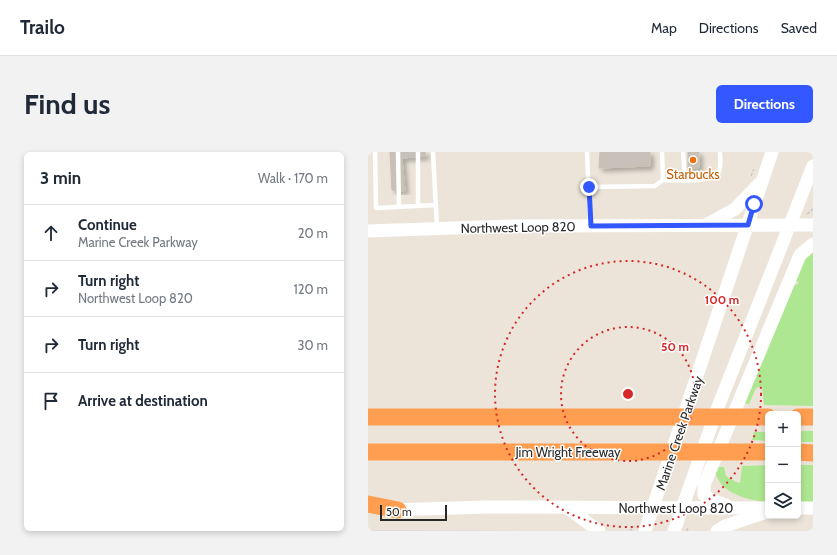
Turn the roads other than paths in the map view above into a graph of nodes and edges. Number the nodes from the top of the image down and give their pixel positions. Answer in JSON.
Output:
{"nodes":[{"id":1,"x":375,"y":152,"type":"edge"},
{"id":2,"x":398,"y":152,"type":"edge"},
{"id":3,"x":418,"y":152,"type":"edge"},
{"id":4,"x":433,"y":152,"type":"edge"},
{"id":5,"x":587,"y":152,"type":"edge"},
{"id":6,"x":662,"y":152,"type":"edge"},
{"id":7,"x":683,"y":152,"type":"edge"},
{"id":8,"x":720,"y":152,"type":"edge"},
{"id":9,"x":772,"y":152,"type":"edge"},
{"id":10,"x":813,"y":166,"type":"edge"},
{"id":11,"x":663,"y":180,"type":"junction"},
{"id":12,"x":685,"y":180,"type":"junction"},
{"id":13,"x":762,"y":181,"type":"junction"},
{"id":14,"x":589,"y":187,"type":"junction"},
{"id":15,"x":436,"y":205,"type":"junction"},
{"id":16,"x":418,"y":206,"type":"junction"},
{"id":17,"x":399,"y":207,"type":"junction"},
{"id":18,"x":748,"y":225,"type":"junction"},
{"id":19,"x":791,"y":225,"type":"junction"},
{"id":20,"x":813,"y":225,"type":"edge"},
{"id":21,"x":591,"y":226,"type":"junction"},
{"id":22,"x":704,"y":226,"type":"junction"},
{"id":23,"x":437,"y":228,"type":"junction"},
{"id":24,"x":368,"y":231,"type":"edge"},
{"id":25,"x":813,"y":244,"type":"edge"},
{"id":26,"x":763,"y":417,"type":"edge"},
{"id":27,"x":801,"y":417,"type":"edge"},
{"id":28,"x":368,"y":418,"type":"edge"},
{"id":29,"x":813,"y":418,"type":"edge"},
{"id":30,"x":368,"y":452,"type":"edge"},
{"id":31,"x":765,"y":452,"type":"edge"},
{"id":32,"x":801,"y":452,"type":"edge"},
{"id":33,"x":813,"y":453,"type":"edge"},
{"id":34,"x":368,"y":504,"type":"edge"},
{"id":35,"x":566,"y":507,"type":"junction"},
{"id":36,"x":654,"y":508,"type":"junction"},
{"id":37,"x":682,"y":508,"type":"junction"},
{"id":38,"x":732,"y":508,"type":"junction"},
{"id":39,"x":765,"y":508,"type":"edge"},
{"id":40,"x":801,"y":508,"type":"edge"},
{"id":41,"x":813,"y":508,"type":"edge"},
{"id":42,"x":368,"y":510,"type":"edge"},
{"id":43,"x":398,"y":510,"type":"junction"},
{"id":44,"x":765,"y":512,"type":"edge"},
{"id":45,"x":599,"y":531,"type":"edge"},
{"id":46,"x":645,"y":531,"type":"edge"},
{"id":47,"x":674,"y":531,"type":"edge"},
{"id":48,"x":717,"y":531,"type":"edge"}],
"edges":[{"from":1,"to":17,"type":"lane"},
{"from":2,"to":17,"type":"lane"},
{"from":3,"to":16,"type":"lane"},
{"from":4,"to":15,"type":"lane"},
{"from":5,"to":14,"type":"lane"},
{"from":6,"to":11,"type":"lane"},
{"from":7,"to":12,"type":"lane"},
{"from":8,"to":12,"type":"lane"},
{"from":9,"to":13,"type":"main road","name":"Marine Creek Parkway"},
{"from":10,"to":19,"type":"main road","name":"Marine Creek Parkway"},
{"from":11,"to":12,"type":"lane"},
{"from":11,"to":14,"type":"lane"},
{"from":13,"to":18,"type":"main road","name":"Marine Creek Parkway"},
{"from":13,"to":22,"type":"main road"},
{"from":14,"to":21,"type":"lane"},
{"from":15,"to":16,"type":"lane"},
{"from":15,"to":23,"type":"lane"},
{"from":16,"to":17,"type":"lane"},
{"from":18,"to":19,"type":"main road","name":"Northwest Loop 820"},
{"from":18,"to":22,"type":"main road","name":"Northwest Loop 820"},
{"from":18,"to":36,"type":"main road","name":"Marine Creek Parkway"},
{"from":19,"to":20,"type":"main road","name":"Northwest Loop 820"},
{"from":19,"to":37,"type":"main road","name":"Marine Creek Parkway"},
{"from":21,"to":22,"type":"main road","name":"Northwest Loop 820"},
{"from":21,"to":23,"type":"main road","name":"Northwest Loop 820"},
{"from":23,"to":24,"type":"main road","name":"Northwest Loop 820"},
{"from":25,"to":38,"type":"main road"},
{"from":26,"to":28,"type":"highway"},
{"from":27,"to":29,"type":"highway"},
{"from":30,"to":31,"type":"highway","name":"Jim Wright Freeway"},
{"from":32,"to":33,"type":"highway"},
{"from":34,"to":43,"type":"highway"},
{"from":35,"to":36,"type":"main road","name":"Northwest Loop 820"},
{"from":35,"to":43,"type":"main road","name":"Northwest Loop 820"},
{"from":35,"to":45,"type":"main road"},
{"from":36,"to":37,"type":"main road","name":"Northwest Loop 820"},
{"from":36,"to":46,"type":"main road","name":"Marine Creek Parkway"},
{"from":37,"to":38,"type":"main road","name":"Northwest Loop 820"},
{"from":37,"to":47,"type":"main road","name":"Marine Creek Parkway"},
{"from":38,"to":39,"type":"main road","name":"Northwest Loop 820"},
{"from":40,"to":41,"type":"main road"},
{"from":42,"to":43,"type":"main road","name":"Northwest Loop 820"},
{"from":44,"to":48,"type":"main road"}]}
